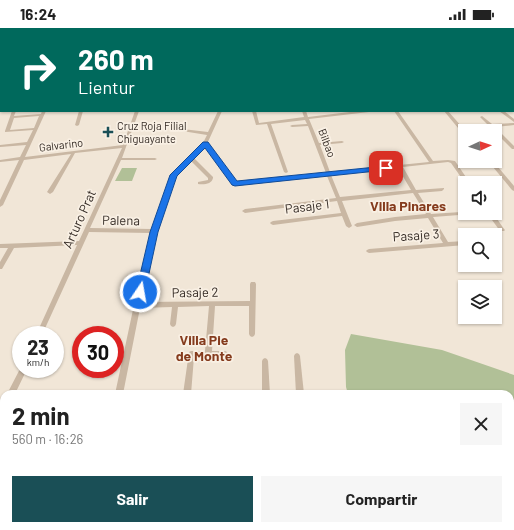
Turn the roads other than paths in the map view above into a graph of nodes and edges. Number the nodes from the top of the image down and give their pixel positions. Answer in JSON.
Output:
{"nodes":[{"id":1,"x":14,"y":112,"type":"edge"},
{"id":2,"x":81,"y":112,"type":"edge"},
{"id":3,"x":137,"y":112,"type":"edge"},
{"id":4,"x":220,"y":112,"type":"edge"},
{"id":5,"x":254,"y":112,"type":"edge"},
{"id":6,"x":304,"y":112,"type":"edge"},
{"id":7,"x":354,"y":112,"type":"edge"},
{"id":8,"x":397,"y":112,"type":"edge"},
{"id":9,"x":447,"y":112,"type":"edge"},
{"id":10,"x":502,"y":112,"type":"edge"},
{"id":11,"x":43,"y":113,"type":"edge"},
{"id":12,"x":340,"y":113,"type":"edge"},
{"id":13,"x":12,"y":117,"type":"junction"},
{"id":14,"x":482,"y":117,"type":"dead end"},
{"id":15,"x":307,"y":118,"type":"junction"},
{"id":16,"x":268,"y":122,"type":"junction"},
{"id":17,"x":514,"y":123,"type":"edge"},
{"id":18,"x":489,"y":124,"type":"edge"},
{"id":19,"x":77,"y":125,"type":"dead end"},
{"id":20,"x":309,"y":125,"type":"junction"},
{"id":21,"x":458,"y":125,"type":"edge"},
{"id":22,"x":502,"y":125,"type":"edge"},
{"id":23,"x":292,"y":126,"type":"dead end"},
{"id":24,"x":35,"y":129,"type":"junction"},
{"id":25,"x":176,"y":129,"type":"dead end"},
{"id":26,"x":210,"y":134,"type":"junction"},
{"id":27,"x":502,"y":137,"type":"edge"},
{"id":28,"x":29,"y":142,"type":"junction"},
{"id":29,"x":342,"y":142,"type":"dead end"},
{"id":30,"x":205,"y":144,"type":"junction"},
{"id":31,"x":317,"y":144,"type":"junction"},
{"id":32,"x":0,"y":146,"type":"edge"},
{"id":33,"x":125,"y":146,"type":"junction"},
{"id":34,"x":514,"y":148,"type":"edge"},
{"id":35,"x":74,"y":152,"type":"junction"},
{"id":36,"x":22,"y":158,"type":"junction"},
{"id":37,"x":191,"y":158,"type":"junction"},
{"id":38,"x":119,"y":159,"type":"junction"},
{"id":39,"x":155,"y":159,"type":"dead end"},
{"id":40,"x":0,"y":161,"type":"edge"},
{"id":41,"x":432,"y":163,"type":"junction"},
{"id":42,"x":400,"y":167,"type":"junction"},
{"id":43,"x":496,"y":168,"type":"edge"},
{"id":44,"x":286,"y":172,"type":"dead end"},
{"id":45,"x":328,"y":174,"type":"junction"},
{"id":46,"x":463,"y":176,"type":"edge"},
{"id":47,"x":200,"y":183,"type":"dead end"},
{"id":48,"x":442,"y":188,"type":"dead end"},
{"id":49,"x":514,"y":189,"type":"edge"},
{"id":50,"x":415,"y":191,"type":"junction"},
{"id":51,"x":50,"y":192,"type":"dead end"},
{"id":52,"x":338,"y":200,"type":"junction"},
{"id":53,"x":0,"y":205,"type":"edge"},
{"id":54,"x":245,"y":210,"type":"dead end"},
{"id":55,"x":458,"y":213,"type":"edge"},
{"id":56,"x":344,"y":214,"type":"junction"},
{"id":57,"x":430,"y":216,"type":"junction"},
{"id":58,"x":273,"y":223,"type":"dead end"},
{"id":59,"x":358,"y":225,"type":"dead end"},
{"id":60,"x":349,"y":226,"type":"dead end"},
{"id":61,"x":87,"y":230,"type":"junction"},
{"id":62,"x":154,"y":232,"type":"junction"},
{"id":63,"x":81,"y":243,"type":"junction"},
{"id":64,"x":458,"y":244,"type":"edge"},
{"id":65,"x":447,"y":245,"type":"junction"},
{"id":66,"x":0,"y":246,"type":"edge"},
{"id":67,"x":12,"y":246,"type":"junction"},
{"id":68,"x":370,"y":251,"type":"dead end"},
{"id":69,"x":0,"y":267,"type":"edge"},
{"id":70,"x":253,"y":284,"type":"dead end"},
{"id":71,"x":252,"y":303,"type":"junction"},
{"id":72,"x":175,"y":304,"type":"junction"},
{"id":73,"x":212,"y":304,"type":"junction"},
{"id":74,"x":138,"y":305,"type":"junction"},
{"id":75,"x":173,"y":324,"type":"dead end"},
{"id":76,"x":43,"y":326,"type":"edge"},
{"id":77,"x":252,"y":334,"type":"dead end"},
{"id":78,"x":208,"y":354,"type":"junction"},
{"id":79,"x":225,"y":354,"type":"dead end"},
{"id":80,"x":297,"y":356,"type":"dead end"},
{"id":81,"x":265,"y":361,"type":"dead end"},
{"id":82,"x":19,"y":378,"type":"edge"},
{"id":83,"x":13,"y":390,"type":"edge"},
{"id":84,"x":120,"y":390,"type":"edge"},
{"id":85,"x":187,"y":390,"type":"edge"},
{"id":86,"x":266,"y":390,"type":"edge"},
{"id":87,"x":300,"y":390,"type":"edge"}],
"edges":[{"from":1,"to":13,"type":"street"},
{"from":2,"to":19,"type":"street"},
{"from":3,"to":33,"type":"street","name":"Arturo Prat"},
{"from":4,"to":26,"type":"street"},
{"from":5,"to":16,"type":"street"},
{"from":6,"to":15,"type":"street","name":"Bilbao"},
{"from":7,"to":12,"type":"street"},
{"from":8,"to":41,"type":"street"},
{"from":9,"to":21,"type":"street"},
{"from":10,"to":17,"type":"street"},
{"from":11,"to":13,"type":"street"},
{"from":11,"to":24,"type":"street"},
{"from":12,"to":15,"type":"street"},
{"from":13,"to":24,"type":"street"},
{"from":14,"to":18,"type":"street"},
{"from":15,"to":16,"type":"street"},
{"from":15,"to":20,"type":"street","name":"Bilbao"},
{"from":16,"to":44,"type":"street"},
{"from":17,"to":22,"type":"street"},
{"from":20,"to":23,"type":"street"},
{"from":20,"to":31,"type":"street","name":"Bilbao"},
{"from":24,"to":28,"type":"street"},
{"from":25,"to":26,"type":"street"},
{"from":26,"to":30,"type":"street"},
{"from":27,"to":34,"type":"street"},
{"from":28,"to":32,"type":"street"},
{"from":28,"to":36,"type":"street"},
{"from":29,"to":31,"type":"street"},
{"from":30,"to":37,"type":"street"},
{"from":30,"to":45,"type":"street"},
{"from":31,"to":45,"type":"street","name":"Bilbao"},
{"from":33,"to":35,"type":"street","name":"Galvarino"},
{"from":33,"to":38,"type":"street","name":"Arturo Prat"},
{"from":35,"to":36,"type":"street","name":"Galvarino"},
{"from":35,"to":51,"type":"street"},
{"from":36,"to":40,"type":"street","name":"Galvarino"},
{"from":36,"to":53,"type":"street"},
{"from":37,"to":47,"type":"street"},
{"from":37,"to":62,"type":"street"},
{"from":38,"to":39,"type":"street"},
{"from":38,"to":61,"type":"street","name":"Arturo Prat"},
{"from":41,"to":42,"type":"street"},
{"from":41,"to":46,"type":"street"},
{"from":42,"to":45,"type":"street"},
{"from":42,"to":50,"type":"street"},
{"from":43,"to":49,"type":"street"},
{"from":45,"to":52,"type":"street","name":"Bilbao"},
{"from":48,"to":50,"type":"street","name":"Pasaje 1"},
{"from":50,"to":52,"type":"street","name":"Pasaje 1"},
{"from":50,"to":57,"type":"street"},
{"from":52,"to":54,"type":"street"},
{"from":52,"to":56,"type":"street","name":"Bilbao"},
{"from":55,"to":57,"type":"street"},
{"from":56,"to":58,"type":"street","name":"Pasaje 1"},
{"from":56,"to":60,"type":"street","name":"Bilbao"},
{"from":57,"to":59,"type":"street"},
{"from":57,"to":65,"type":"street"},
{"from":61,"to":62,"type":"street","name":"Palena"},
{"from":61,"to":63,"type":"street","name":"Arturo Prat"},
{"from":62,"to":74,"type":"street"},
{"from":63,"to":67,"type":"street"},
{"from":63,"to":76,"type":"street","name":"Arturo Prat"},
{"from":64,"to":65,"type":"street","name":"Pasaje 3"},
{"from":65,"to":68,"type":"street","name":"Pasaje 3"},
{"from":66,"to":67,"type":"street"},
{"from":67,"to":69,"type":"street"},
{"from":70,"to":71,"type":"street"},
{"from":71,"to":73,"type":"street","name":"Pasaje 2"},
{"from":71,"to":77,"type":"street"},
{"from":72,"to":73,"type":"street","name":"Pasaje 2"},
{"from":72,"to":74,"type":"street","name":"Pasaje 2"},
{"from":72,"to":75,"type":"street"},
{"from":73,"to":78,"type":"street"},
{"from":74,"to":84,"type":"street"},
{"from":78,"to":79,"type":"street"},
{"from":78,"to":85,"type":"street"},
{"from":80,"to":87,"type":"street"},
{"from":81,"to":86,"type":"street"},
{"from":82,"to":83,"type":"street"}]}
